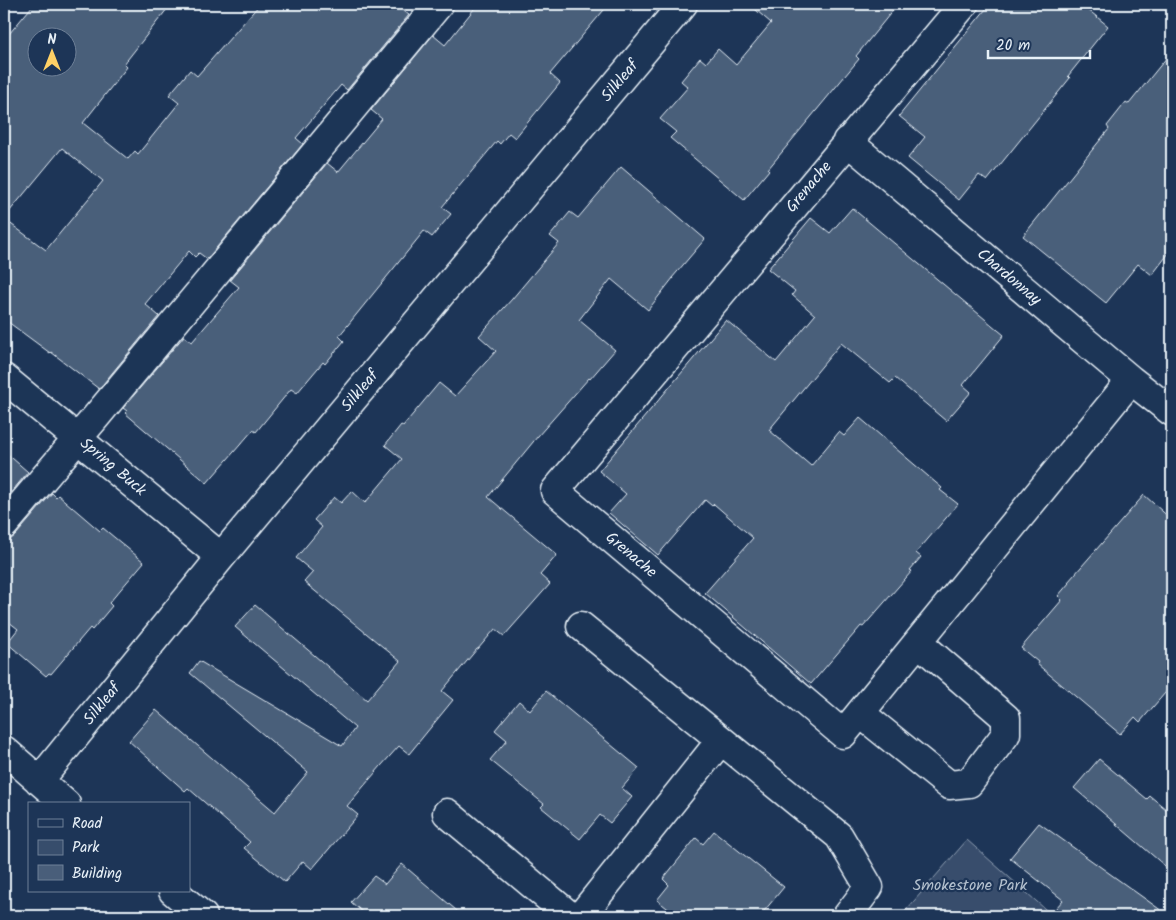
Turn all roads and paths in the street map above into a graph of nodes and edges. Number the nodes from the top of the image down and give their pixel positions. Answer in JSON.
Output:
{"nodes":[{"id":1,"x":439,"y":4,"type":"edge"},
{"id":2,"x":684,"y":4,"type":"edge"},
{"id":3,"x":964,"y":4,"type":"edge"},
{"id":4,"x":848,"y":141,"type":"junction"},
{"id":5,"x":4,"y":378,"type":"edge"},
{"id":6,"x":1131,"y":380,"type":"junction"},
{"id":7,"x":1172,"y":412,"type":"edge"},
{"id":8,"x":78,"y":438,"type":"junction"},
{"id":9,"x":4,"y":524,"type":"edge"},
{"id":10,"x":221,"y":557,"type":"junction"},
{"id":11,"x":581,"y":626,"type":"dead end"},
{"id":12,"x":918,"y":642,"type":"junction"},
{"id":13,"x":860,"y":713,"type":"junction"},
{"id":14,"x":721,"y":740,"type":"junction"},
{"id":15,"x":4,"y":750,"type":"edge"},
{"id":16,"x":39,"y":782,"type":"junction"},
{"id":17,"x":64,"y":802,"type":"edge"},
{"id":18,"x":447,"y":813,"type":"dead end"},
{"id":19,"x":174,"y":892,"type":"edge"},
{"id":20,"x":203,"y":916,"type":"edge"},
{"id":21,"x":570,"y":916,"type":"edge"},
{"id":22,"x":581,"y":916,"type":"edge"},
{"id":23,"x":847,"y":916,"type":"edge"}],
"edges":[{"from":1,"to":8,"type":"street"},
{"from":2,"to":10,"type":"street","name":"Silkleaf"},
{"from":3,"to":4,"type":"street","name":"Grenache"},
{"from":4,"to":6,"type":"street","name":"Chardonnay"},
{"from":4,"to":13,"type":"street","name":"Grenache"},
{"from":5,"to":8,"type":"street","name":"Spring Buck"},
{"from":6,"to":7,"type":"street","name":"Chardonnay"},
{"from":6,"to":12,"type":"street","name":"Grenache"},
{"from":8,"to":9,"type":"street"},
{"from":8,"to":10,"type":"street","name":"Spring Buck"},
{"from":10,"to":16,"type":"street","name":"Silkleaf"},
{"from":11,"to":14,"type":"street"},
{"from":12,"to":13,"type":"street","name":"Grenache"},
{"from":12,"to":13,"type":"street"},
{"from":14,"to":22,"type":"street"},
{"from":14,"to":23,"type":"street"},
{"from":15,"to":16,"type":"street"},
{"from":16,"to":17,"type":"street"},
{"from":18,"to":21,"type":"street"},
{"from":19,"to":20,"type":"street"}]}
